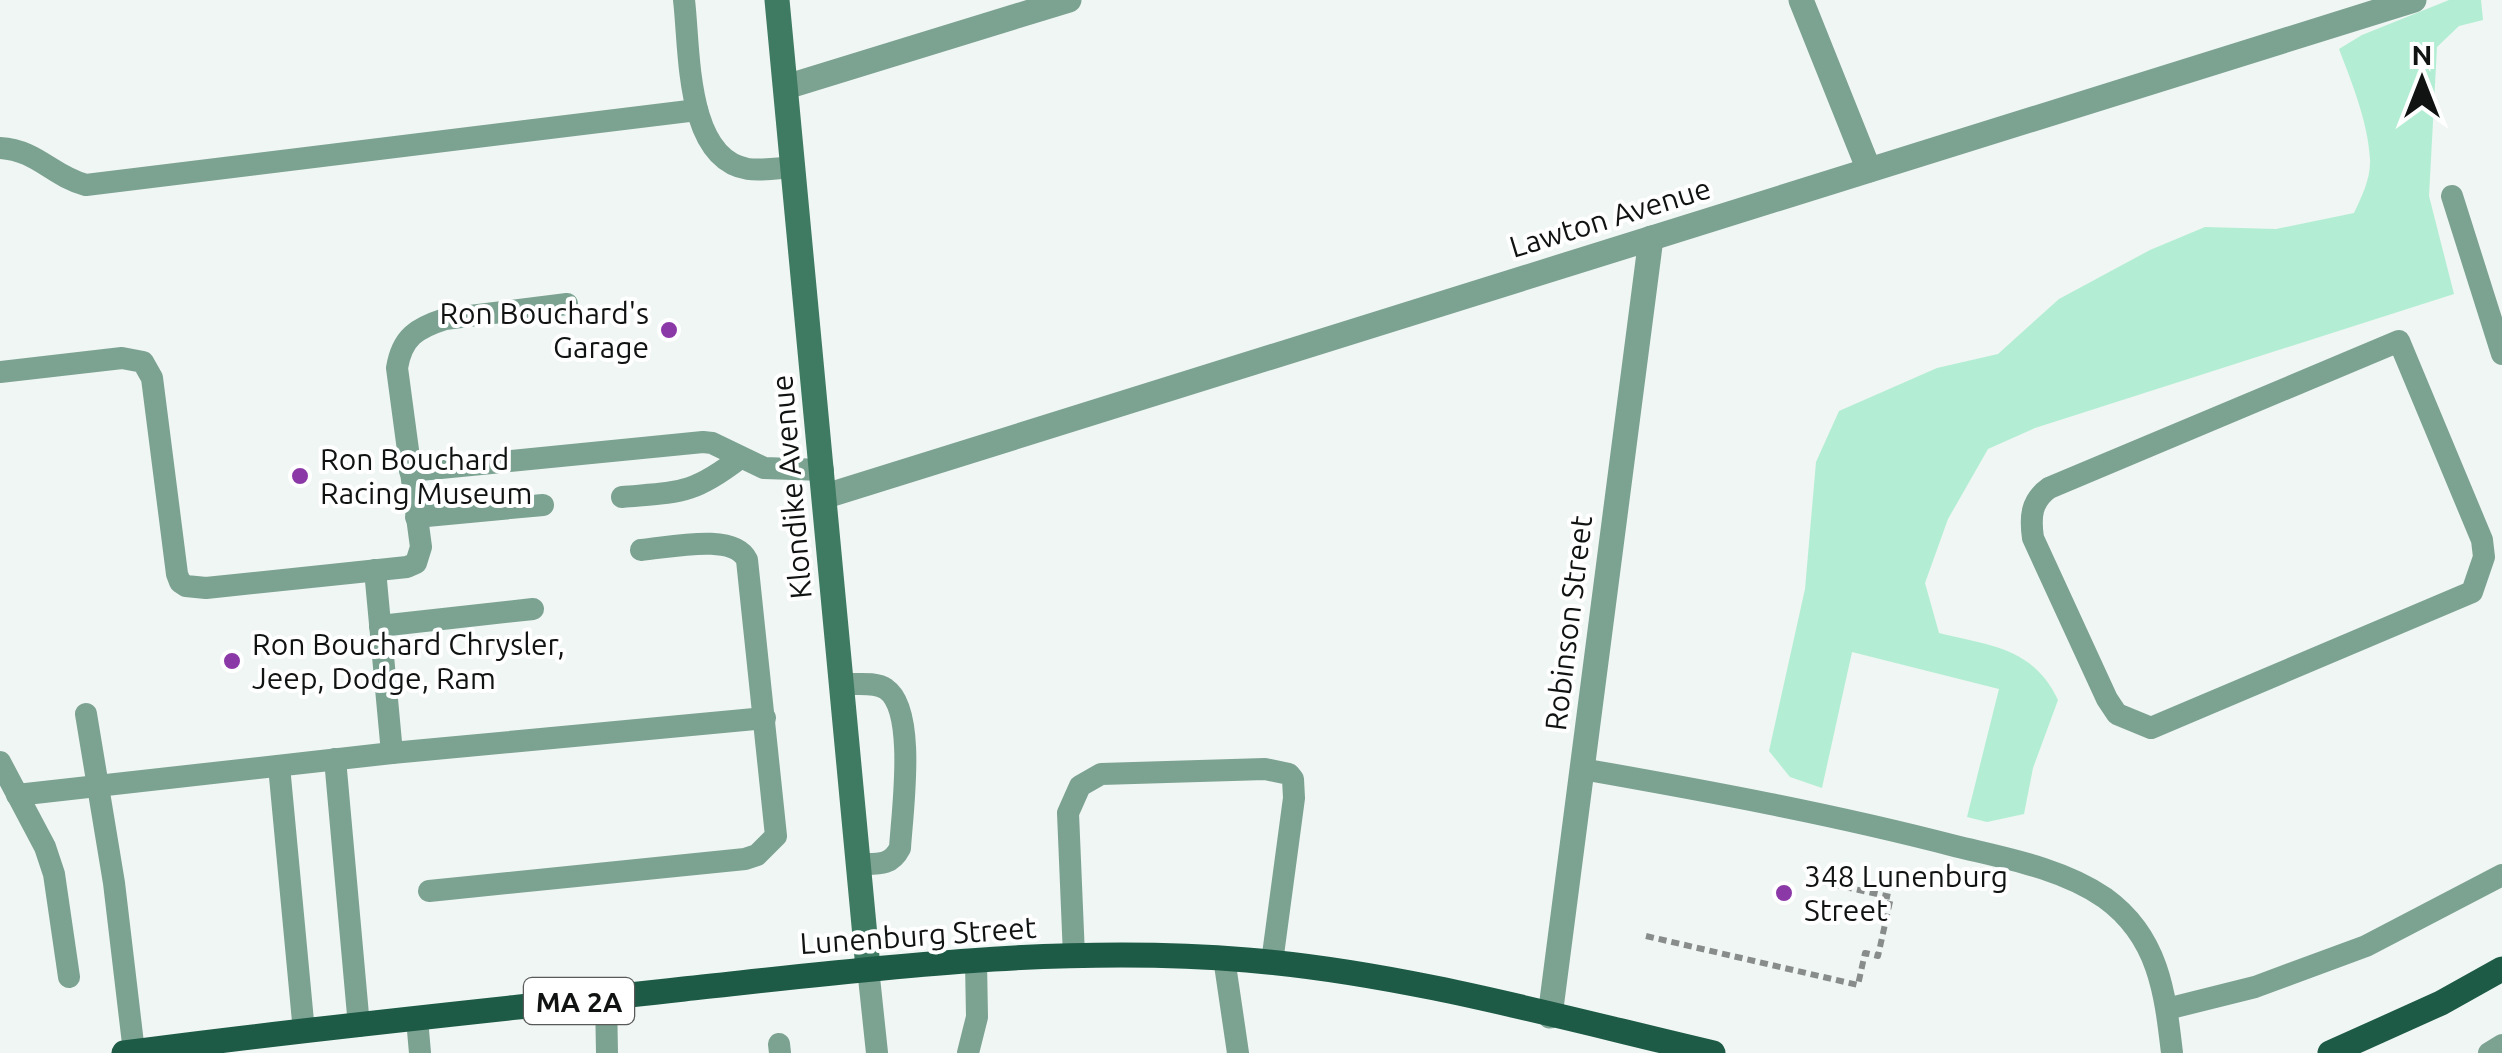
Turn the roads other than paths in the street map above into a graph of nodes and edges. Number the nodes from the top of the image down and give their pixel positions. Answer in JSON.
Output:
{"nodes":[{"id":1,"x":684,"y":0,"type":"edge"},
{"id":2,"x":777,"y":0,"type":"edge"},
{"id":3,"x":1068,"y":0,"type":"edge"},
{"id":4,"x":1800,"y":0,"type":"edge"},
{"id":5,"x":2414,"y":0,"type":"edge"},
{"id":6,"x":786,"y":87,"type":"junction"},
{"id":7,"x":697,"y":110,"type":"junction"},
{"id":8,"x":0,"y":148,"type":"edge"},
{"id":9,"x":794,"y":167,"type":"junction"},
{"id":10,"x":1869,"y":170,"type":"junction"},
{"id":11,"x":2452,"y":196,"type":"dead end"},
{"id":12,"x":1651,"y":238,"type":"junction"},
{"id":13,"x":568,"y":304,"type":"dead end"},
{"id":14,"x":2502,"y":354,"type":"edge"},
{"id":15,"x":0,"y":372,"type":"edge"},
{"id":16,"x":740,"y":458,"type":"junction"},
{"id":17,"x":410,"y":471,"type":"junction"},
{"id":18,"x":824,"y":483,"type":"junction"},
{"id":19,"x":622,"y":497,"type":"dead end"},
{"id":20,"x":544,"y":505,"type":"dead end"},
{"id":21,"x":416,"y":517,"type":"junction"},
{"id":22,"x":641,"y":550,"type":"dead end"},
{"id":23,"x":376,"y":570,"type":"junction"},
{"id":24,"x":533,"y":609,"type":"dead end"},
{"id":25,"x":380,"y":626,"type":"junction"},
{"id":26,"x":840,"y":684,"type":"junction"},
{"id":27,"x":86,"y":714,"type":"dead end"},
{"id":28,"x":765,"y":718,"type":"junction"},
{"id":29,"x":2151,"y":728,"type":"joint"},
{"id":30,"x":392,"y":753,"type":"junction"},
{"id":31,"x":335,"y":760,"type":"junction"},
{"id":32,"x":0,"y":762,"type":"edge"},
{"id":33,"x":279,"y":766,"type":"junction"},
{"id":34,"x":1582,"y":769,"type":"junction"},
{"id":35,"x":96,"y":786,"type":"junction"},
{"id":36,"x":18,"y":795,"type":"junction"},
{"id":37,"x":860,"y":864,"type":"junction"},
{"id":38,"x":2502,"y":875,"type":"edge"},
{"id":39,"x":429,"y":890,"type":"dead end"},
{"id":40,"x":1074,"y":956,"type":"junction"},
{"id":41,"x":1224,"y":958,"type":"junction"},
{"id":42,"x":976,"y":962,"type":"junction"},
{"id":43,"x":1272,"y":962,"type":"junction"},
{"id":44,"x":868,"y":968,"type":"junction"},
{"id":45,"x":2502,"y":969,"type":"edge"},
{"id":46,"x":69,"y":978,"type":"dead end"},
{"id":47,"x":606,"y":998,"type":"junction"},
{"id":48,"x":2166,"y":1008,"type":"junction"},
{"id":49,"x":1550,"y":1016,"type":"junction"},
{"id":50,"x":416,"y":1019,"type":"junction"},
{"id":51,"x":359,"y":1026,"type":"junction"},
{"id":52,"x":304,"y":1032,"type":"junction"},
{"id":53,"x":1629,"y":1043,"type":"edge"},
{"id":54,"x":2371,"y":1044,"type":"edge"},
{"id":55,"x":2502,"y":1045,"type":"edge"},
{"id":56,"x":147,"y":1051,"type":"edge"},
{"id":57,"x":124,"y":1053,"type":"edge"},
{"id":58,"x":420,"y":1053,"type":"edge"},
{"id":59,"x":607,"y":1053,"type":"edge"},
{"id":60,"x":876,"y":1053,"type":"edge"},
{"id":61,"x":968,"y":1053,"type":"edge"},
{"id":62,"x":1238,"y":1053,"type":"edge"},
{"id":63,"x":1712,"y":1053,"type":"edge"},
{"id":64,"x":2172,"y":1053,"type":"edge"},
{"id":65,"x":2330,"y":1053,"type":"edge"},
{"id":66,"x":2490,"y":1053,"type":"edge"}],
"edges":[{"from":1,"to":7,"type":"lane"},
{"from":2,"to":6,"type":"street","name":"Klondike Avenue"},
{"from":3,"to":6,"type":"street"},
{"from":4,"to":10,"type":"street"},
{"from":5,"to":10,"type":"street","name":"Lawton Avenue"},
{"from":6,"to":9,"type":"street","name":"Klondike Avenue"},
{"from":7,"to":8,"type":"lane"},
{"from":7,"to":9,"type":"lane"},
{"from":9,"to":18,"type":"street","name":"Klondike Avenue"},
{"from":10,"to":12,"type":"street","name":"Lawton Avenue"},
{"from":11,"to":14,"type":"lane"},
{"from":12,"to":18,"type":"street","name":"Lawton Avenue"},
{"from":12,"to":34,"type":"street","name":"Robinson Street"},
{"from":13,"to":17,"type":"lane"},
{"from":15,"to":23,"type":"lane"},
{"from":16,"to":17,"type":"lane"},
{"from":16,"to":18,"type":"lane"},
{"from":16,"to":19,"type":"lane"},
{"from":17,"to":21,"type":"lane"},
{"from":18,"to":26,"type":"street","name":"Klondike Avenue"},
{"from":20,"to":21,"type":"lane"},
{"from":21,"to":23,"type":"lane"},
{"from":22,"to":28,"type":"lane"},
{"from":23,"to":25,"type":"lane"},
{"from":24,"to":25,"type":"lane"},
{"from":25,"to":30,"type":"lane"},
{"from":26,"to":37,"type":"street","name":"Klondike Avenue"},
{"from":26,"to":37,"type":"lane"},
{"from":27,"to":35,"type":"lane"},
{"from":28,"to":30,"type":"lane"},
{"from":28,"to":39,"type":"lane"},
{"from":29,"to":29,"type":"lane"},
{"from":30,"to":31,"type":"lane"},
{"from":31,"to":33,"type":"lane"},
{"from":31,"to":51,"type":"lane"},
{"from":32,"to":36,"type":"lane"},
{"from":33,"to":35,"type":"lane"},
{"from":33,"to":52,"type":"lane"},
{"from":34,"to":48,"type":"lane"},
{"from":34,"to":49,"type":"street","name":"Robinson Street"},
{"from":35,"to":36,"type":"lane"},
{"from":35,"to":56,"type":"lane"},
{"from":36,"to":46,"type":"lane"},
{"from":37,"to":44,"type":"street","name":"Klondike Avenue"},
{"from":38,"to":48,"type":"lane"},
{"from":40,"to":41,"type":"main road","name":"Lunenburg Street","number":"MA 2A"},
{"from":40,"to":42,"type":"main road","name":"Lunenburg Street","number":"MA 2A"},
{"from":40,"to":43,"type":"lane"},
{"from":41,"to":43,"type":"main road","name":"Lunenburg Street","number":"MA 2A"},
{"from":41,"to":62,"type":"lane"},
{"from":42,"to":44,"type":"main road","name":"Lunenburg Street","number":"MA 2A"},
{"from":42,"to":61,"type":"lane"},
{"from":43,"to":49,"type":"main road","name":"Lunenburg Street","number":"MA 2A"},
{"from":44,"to":47,"type":"main road","name":"Lunenburg Street","number":"MA 2A"},
{"from":44,"to":60,"type":"lane"},
{"from":45,"to":54,"type":"main road"},
{"from":47,"to":50,"type":"main road","name":"Lunenburg Street","number":"MA 2A"},
{"from":47,"to":59,"type":"lane"},
{"from":48,"to":64,"type":"lane"},
{"from":49,"to":53,"type":"main road","name":"Lunenburg Street","number":"MA 2A"},
{"from":50,"to":51,"type":"main road","name":"Lunenburg Street","number":"MA 2A"},
{"from":50,"to":58,"type":"lane"},
{"from":51,"to":52,"type":"main road","name":"Lunenburg Street","number":"MA 2A"},
{"from":52,"to":56,"type":"main road","name":"Lunenburg Street","number":"MA 2A"},
{"from":53,"to":63,"type":"main road","name":"Lunenburg Street","number":"MA 2A"},
{"from":54,"to":65,"type":"main road"},
{"from":55,"to":66,"type":"lane"},
{"from":56,"to":57,"type":"main road","name":"Lunenburg Street","number":"MA 2A"}]}
